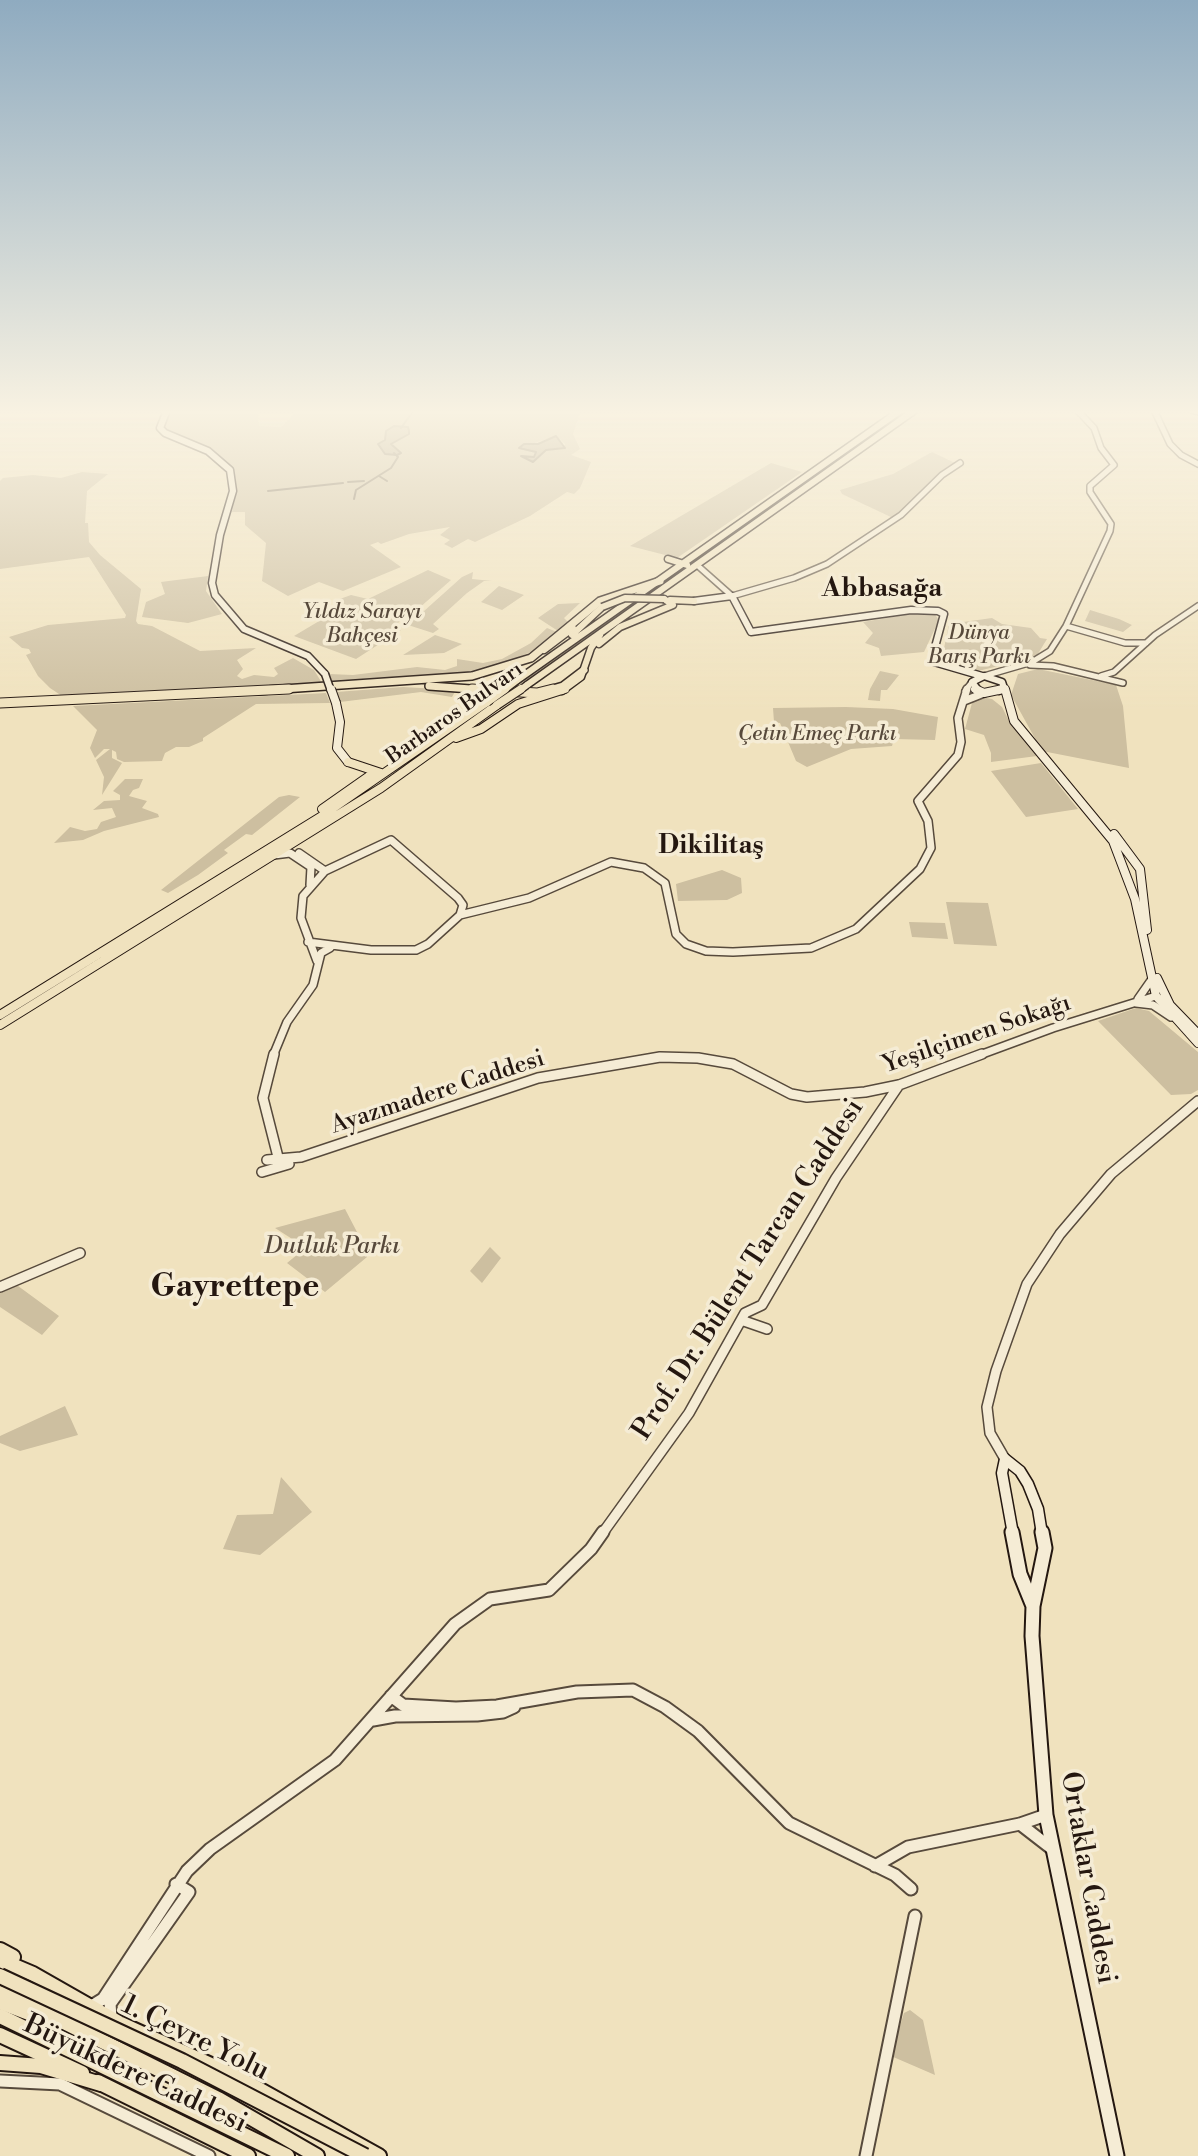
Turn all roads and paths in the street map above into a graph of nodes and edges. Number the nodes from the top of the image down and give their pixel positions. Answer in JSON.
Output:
{"nodes":[{"id":1,"x":228,"y":511,"type":"edge"},
{"id":2,"x":765,"y":511,"type":"edge"},
{"id":3,"x":905,"y":511,"type":"edge"},
{"id":4,"x":1103,"y":511,"type":"edge"},
{"id":5,"x":695,"y":562,"type":"junction"},
{"id":6,"x":683,"y":565,"type":"junction"},
{"id":7,"x":660,"y":581,"type":"junction"},
{"id":8,"x":732,"y":596,"type":"junction"},
{"id":9,"x":664,"y":599,"type":"junction"},
{"id":10,"x":694,"y":601,"type":"joint"},
{"id":11,"x":1198,"y":606,"type":"edge"},
{"id":12,"x":601,"y":607,"type":"junction"},
{"id":13,"x":1066,"y":626,"type":"junction"},
{"id":14,"x":608,"y":627,"type":"junction"},
{"id":15,"x":1125,"y":643,"type":"junction"},
{"id":16,"x":1146,"y":643,"type":"junction"},
{"id":17,"x":544,"y":650,"type":"junction"},
{"id":18,"x":1049,"y":651,"type":"junction"},
{"id":19,"x":1131,"y":655,"type":"junction"},
{"id":20,"x":544,"y":662,"type":"junction"},
{"id":21,"x":1123,"y":664,"type":"junction"},
{"id":22,"x":1053,"y":666,"type":"junction"},
{"id":23,"x":585,"y":668,"type":"junction"},
{"id":24,"x":1116,"y":669,"type":"junction"},
{"id":25,"x":1070,"y":670,"type":"junction"},
{"id":26,"x":958,"y":671,"type":"junction"},
{"id":27,"x":983,"y":676,"type":"junction"},
{"id":28,"x":1094,"y":676,"type":"junction"},
{"id":29,"x":973,"y":681,"type":"junction"},
{"id":30,"x":1004,"y":687,"type":"junction"},
{"id":31,"x":986,"y":693,"type":"junction"},
{"id":32,"x":158,"y":697,"type":"junction"},
{"id":33,"x":964,"y":701,"type":"junction"},
{"id":34,"x":0,"y":705,"type":"edge"},
{"id":35,"x":1009,"y":708,"type":"junction"},
{"id":36,"x":452,"y":739,"type":"junction"},
{"id":37,"x":348,"y":762,"type":"junction"},
{"id":38,"x":384,"y":775,"type":"junction"},
{"id":39,"x":369,"y":776,"type":"junction"},
{"id":40,"x":356,"y":804,"type":"junction"},
{"id":41,"x":1090,"y":811,"type":"junction"},
{"id":42,"x":299,"y":827,"type":"junction"},
{"id":43,"x":311,"y":832,"type":"junction"},
{"id":44,"x":297,"y":841,"type":"junction"},
{"id":45,"x":287,"y":847,"type":"junction"},
{"id":46,"x":1116,"y":848,"type":"junction"},
{"id":47,"x":275,"y":850,"type":"junction"},
{"id":48,"x":301,"y":854,"type":"junction"},
{"id":49,"x":260,"y":855,"type":"junction"},
{"id":50,"x":341,"y":861,"type":"junction"},
{"id":51,"x":1137,"y":861,"type":"junction"},
{"id":52,"x":317,"y":864,"type":"junction"},
{"id":53,"x":325,"y":871,"type":"junction"},
{"id":54,"x":1124,"y":873,"type":"junction"},
{"id":55,"x":307,"y":890,"type":"junction"},
{"id":56,"x":1144,"y":897,"type":"junction"},
{"id":57,"x":458,"y":898,"type":"junction"},
{"id":58,"x":490,"y":906,"type":"junction"},
{"id":59,"x":460,"y":915,"type":"junction"},
{"id":60,"x":309,"y":942,"type":"junction"},
{"id":61,"x":332,"y":947,"type":"junction"},
{"id":62,"x":317,"y":961,"type":"junction"},
{"id":63,"x":82,"y":965,"type":"junction"},
{"id":64,"x":1152,"y":979,"type":"junction"},
{"id":65,"x":54,"y":992,"type":"junction"},
{"id":66,"x":1159,"y":993,"type":"junction"},
{"id":67,"x":1133,"y":1003,"type":"junction"},
{"id":68,"x":0,"y":1015,"type":"edge"},
{"id":69,"x":1173,"y":1018,"type":"junction"},
{"id":70,"x":0,"y":1025,"type":"edge"},
{"id":71,"x":1198,"y":1034,"type":"edge"},
{"id":72,"x":1198,"y":1043,"type":"edge"},
{"id":73,"x":899,"y":1085,"type":"junction"},
{"id":74,"x":832,"y":1097,"type":"joint"},
{"id":75,"x":1198,"y":1101,"type":"edge"},
{"id":76,"x":274,"y":1145,"type":"junction"},
{"id":77,"x":301,"y":1157,"type":"junction"},
{"id":78,"x":279,"y":1161,"type":"junction"},
{"id":79,"x":262,"y":1172,"type":"dead end"},
{"id":80,"x":80,"y":1254,"type":"dead end"},
{"id":81,"x":0,"y":1287,"type":"edge"},
{"id":82,"x":741,"y":1320,"type":"junction"},
{"id":83,"x":767,"y":1329,"type":"dead end"},
{"id":84,"x":1005,"y":1459,"type":"junction"},
{"id":85,"x":1020,"y":1574,"type":"junction"},
{"id":86,"x":1040,"y":1578,"type":"junction"},
{"id":87,"x":1033,"y":1606,"type":"junction"},
{"id":88,"x":391,"y":1696,"type":"junction"},
{"id":89,"x":526,"y":1701,"type":"junction"},
{"id":90,"x":395,"y":1716,"type":"junction"},
{"id":91,"x":373,"y":1720,"type":"junction"},
{"id":92,"x":1046,"y":1815,"type":"junction"},
{"id":93,"x":1020,"y":1824,"type":"junction"},
{"id":94,"x":1052,"y":1848,"type":"junction"},
{"id":95,"x":875,"y":1866,"type":"junction"},
{"id":96,"x":176,"y":1884,"type":"junction"},
{"id":97,"x":911,"y":1889,"type":"dead end"},
{"id":98,"x":915,"y":1916,"type":"dead end"},
{"id":99,"x":0,"y":1942,"type":"edge"},
{"id":100,"x":4,"y":1956,"type":"edge"},
{"id":101,"x":0,"y":1976,"type":"edge"},
{"id":102,"x":0,"y":1993,"type":"edge"},
{"id":103,"x":0,"y":2002,"type":"edge"},
{"id":104,"x":87,"y":2007,"type":"junction"},
{"id":105,"x":0,"y":2016,"type":"edge"},
{"id":106,"x":119,"y":2023,"type":"junction"},
{"id":107,"x":68,"y":2026,"type":"junction"},
{"id":108,"x":5,"y":2040,"type":"edge"},
{"id":109,"x":0,"y":2063,"type":"edge"},
{"id":110,"x":0,"y":2081,"type":"edge"},
{"id":111,"x":101,"y":2084,"type":"junction"},
{"id":112,"x":343,"y":2136,"type":"junction"},
{"id":113,"x":209,"y":2156,"type":"edge"},
{"id":114,"x":248,"y":2156,"type":"edge"},
{"id":115,"x":287,"y":2156,"type":"edge"},
{"id":116,"x":317,"y":2156,"type":"edge"},
{"id":117,"x":358,"y":2156,"type":"edge"},
{"id":118,"x":365,"y":2156,"type":"edge"},
{"id":119,"x":379,"y":2156,"type":"edge"},
{"id":120,"x":866,"y":2156,"type":"edge"},
{"id":121,"x":1117,"y":2156,"type":"edge"}],
"edges":[{"from":1,"to":37,"type":"main road","bridge":true},
{"from":2,"to":5,"type":"main road","name":"Barbaros Bulvarı"},
{"from":3,"to":8,"type":"street"},
{"from":4,"to":13,"type":"street"},
{"from":5,"to":6,"type":"main road"},
{"from":5,"to":6,"type":"main road"},
{"from":5,"to":8,"type":"street"},
{"from":5,"to":14,"type":"main road","name":"Barbaros Bulvarı"},
{"from":6,"to":7,"type":"main road","name":"Barbaros Bulvarı"},
{"from":7,"to":17,"type":"highway"},
{"from":7,"to":20,"type":"main road","name":"Barbaros Bulvarı"},
{"from":8,"to":10,"type":"main road"},
{"from":8,"to":26,"type":"main road"},
{"from":9,"to":10,"type":"main road"},
{"from":9,"to":12,"type":"main road","bridge":true},
{"from":9,"to":23,"type":"main road"},
{"from":11,"to":16,"type":"street"},
{"from":12,"to":17,"type":"main road"},
{"from":12,"to":20,"type":"main road"},
{"from":13,"to":15,"type":"street"},
{"from":13,"to":18,"type":"street"},
{"from":14,"to":23,"type":"main road"},
{"from":14,"to":36,"type":"main road","name":"Barbaros Bulvarı","bridge":true},
{"from":15,"to":16,"type":"street"},
{"from":15,"to":19,"type":"street"},
{"from":16,"to":19,"type":"street"},
{"from":17,"to":32,"type":"highway"},
{"from":18,"to":22,"type":"street"},
{"from":18,"to":27,"type":"street"},
{"from":19,"to":21,"type":"street"},
{"from":20,"to":38,"type":"main road","name":"Barbaros Bulvarı","bridge":true},
{"from":21,"to":24,"type":"street"},
{"from":21,"to":28,"type":"street"},
{"from":22,"to":25,"type":"street"},
{"from":22,"to":30,"type":"street"},
{"from":23,"to":32,"type":"highway"},
{"from":23,"to":36,"type":"main road"},
{"from":24,"to":25,"type":"street"},
{"from":24,"to":28,"type":"street"},
{"from":25,"to":28,"type":"street"},
{"from":26,"to":27,"type":"main road"},
{"from":26,"to":29,"type":"main road"},
{"from":27,"to":29,"type":"main road"},
{"from":27,"to":30,"type":"main road"},
{"from":29,"to":31,"type":"main road"},
{"from":29,"to":33,"type":"street"},
{"from":30,"to":31,"type":"main road"},
{"from":30,"to":35,"type":"main road"},
{"from":31,"to":33,"type":"street"},
{"from":31,"to":35,"type":"main road"},
{"from":32,"to":34,"type":"highway"},
{"from":33,"to":58,"type":"street"},
{"from":35,"to":41,"type":"main road"},
{"from":36,"to":40,"type":"main road","name":"Barbaros Bulvarı"},
{"from":37,"to":38,"type":"main road"},
{"from":37,"to":39,"type":"main road"},
{"from":38,"to":39,"type":"main road"},
{"from":38,"to":40,"type":"main road"},
{"from":38,"to":42,"type":"main road","name":"Barbaros Bulvarı"},
{"from":39,"to":42,"type":"main road"},
{"from":40,"to":43,"type":"main road","name":"Barbaros Bulvarı"},
{"from":41,"to":46,"type":"main road"},
{"from":41,"to":51,"type":"main road"},
{"from":42,"to":43,"type":"main road"},
{"from":42,"to":47,"type":"main road","name":"Barbaros Bulvarı"},
{"from":42,"to":49,"type":"main road"},
{"from":43,"to":44,"type":"main road","name":"Barbaros Bulvarı"},
{"from":44,"to":45,"type":"main road","name":"Barbaros Bulvarı"},
{"from":44,"to":48,"type":"street"},
{"from":45,"to":47,"type":"main road","name":"Barbaros Bulvarı"},
{"from":45,"to":48,"type":"street"},
{"from":46,"to":51,"type":"main road"},
{"from":46,"to":54,"type":"main road"},
{"from":47,"to":49,"type":"main road","name":"Barbaros Bulvarı"},
{"from":47,"to":55,"type":"street"},
{"from":47,"to":65,"type":"main road","name":"Barbaros Bulvarı"},
{"from":48,"to":52,"type":"street"},
{"from":49,"to":63,"type":"main road","name":"Barbaros Bulvarı"},
{"from":50,"to":52,"type":"street"},
{"from":50,"to":53,"type":"street"},
{"from":50,"to":57,"type":"street"},
{"from":51,"to":56,"type":"main road"},
{"from":52,"to":53,"type":"street"},
{"from":53,"to":55,"type":"street"},
{"from":54,"to":56,"type":"main road"},
{"from":54,"to":64,"type":"main road"},
{"from":55,"to":60,"type":"street"},
{"from":56,"to":66,"type":"main road"},
{"from":57,"to":58,"type":"street"},
{"from":57,"to":59,"type":"street"},
{"from":58,"to":59,"type":"street"},
{"from":59,"to":61,"type":"street"},
{"from":60,"to":61,"type":"street"},
{"from":60,"to":62,"type":"street"},
{"from":61,"to":62,"type":"street"},
{"from":62,"to":76,"type":"street"},
{"from":63,"to":65,"type":"main road"},
{"from":63,"to":68,"type":"main road","name":"Barbaros Bulvarı"},
{"from":64,"to":66,"type":"main road"},
{"from":64,"to":67,"type":"street"},
{"from":65,"to":70,"type":"main road","name":"Barbaros Bulvarı"},
{"from":66,"to":67,"type":"street","name":"Yeşilçimen Sokağı"},
{"from":66,"to":69,"type":"main road"},
{"from":66,"to":71,"type":"main road"},
{"from":67,"to":69,"type":"street"},
{"from":67,"to":73,"type":"street","name":"Yeşilçimen Sokağı"},
{"from":69,"to":72,"type":"main road"},
{"from":73,"to":74,"type":"street","name":"Yeşilçimen Sokağı"},
{"from":73,"to":82,"type":"street","name":"Prof. Dr. Bülent Tarcan Caddesi"},
{"from":74,"to":77,"type":"street","name":"Ayazmadere Caddesi"},
{"from":75,"to":84,"type":"street"},
{"from":76,"to":78,"type":"street"},
{"from":76,"to":78,"type":"street","name":"Ayazmadere Caddesi"},
{"from":77,"to":78,"type":"street","name":"Ayazmadere Caddesi"},
{"from":77,"to":79,"type":"street","name":"Ayazmadere Caddesi"},
{"from":80,"to":81,"type":"street"},
{"from":82,"to":83,"type":"street"},
{"from":82,"to":88,"type":"street","name":"Prof. Dr. Bülent Tarcan Caddesi"},
{"from":84,"to":85,"type":"main road","name":"Ortaklar Caddesi"},
{"from":84,"to":86,"type":"main road","name":"Ortaklar Caddesi"},
{"from":85,"to":86,"type":"main road"},
{"from":85,"to":87,"type":"main road","name":"Ortaklar Caddesi"},
{"from":86,"to":87,"type":"main road","name":"Ortaklar Caddesi"},
{"from":87,"to":92,"type":"main road","name":"Ortaklar Caddesi"},
{"from":88,"to":89,"type":"street"},
{"from":88,"to":90,"type":"street"},
{"from":88,"to":91,"type":"street","name":"Prof. Dr. Bülent Tarcan Caddesi"},
{"from":89,"to":90,"type":"street"},
{"from":89,"to":95,"type":"street"},
{"from":90,"to":91,"type":"street"},
{"from":91,"to":96,"type":"street","name":"Prof. Dr. Bülent Tarcan Caddesi"},
{"from":92,"to":93,"type":"street"},
{"from":92,"to":94,"type":"main road","name":"Ortaklar Caddesi"},
{"from":93,"to":94,"type":"street"},
{"from":93,"to":95,"type":"street"},
{"from":94,"to":121,"type":"main road","name":"Ortaklar Caddesi"},
{"from":95,"to":97,"type":"street"},
{"from":96,"to":104,"type":"street","name":"Prof. Dr. Bülent Tarcan Caddesi"},
{"from":96,"to":106,"type":"street"},
{"from":98,"to":120,"type":"street"},
{"from":99,"to":100,"type":"main road"},
{"from":100,"to":104,"type":"main road","name":"Büyükdere Caddesi"},
{"from":100,"to":107,"type":"main road"},
{"from":101,"to":118,"type":"main road","name":"1. Çevre Yolu","bridge":true},
{"from":102,"to":107,"type":"main road","name":"Büyükdere Caddesi"},
{"from":103,"to":107,"type":"main road"},
{"from":104,"to":106,"type":"main road","name":"Büyükdere Caddesi"},
{"from":105,"to":115,"type":"main road"},
{"from":106,"to":112,"type":"main road","name":"Büyükdere Caddesi"},
{"from":107,"to":116,"type":"main road","name":"Büyükdere Caddesi"},
{"from":108,"to":111,"type":"main road","name":"Büyükdere Caddesi"},
{"from":109,"to":111,"type":"main road"},
{"from":110,"to":113,"type":"street","name":"Büyükdere Caddesi"},
{"from":111,"to":114,"type":"main road","name":"Büyükdere Caddesi"},
{"from":112,"to":117,"type":"main road"},
{"from":112,"to":119,"type":"main road","name":"Büyükdere Caddesi"}]}
